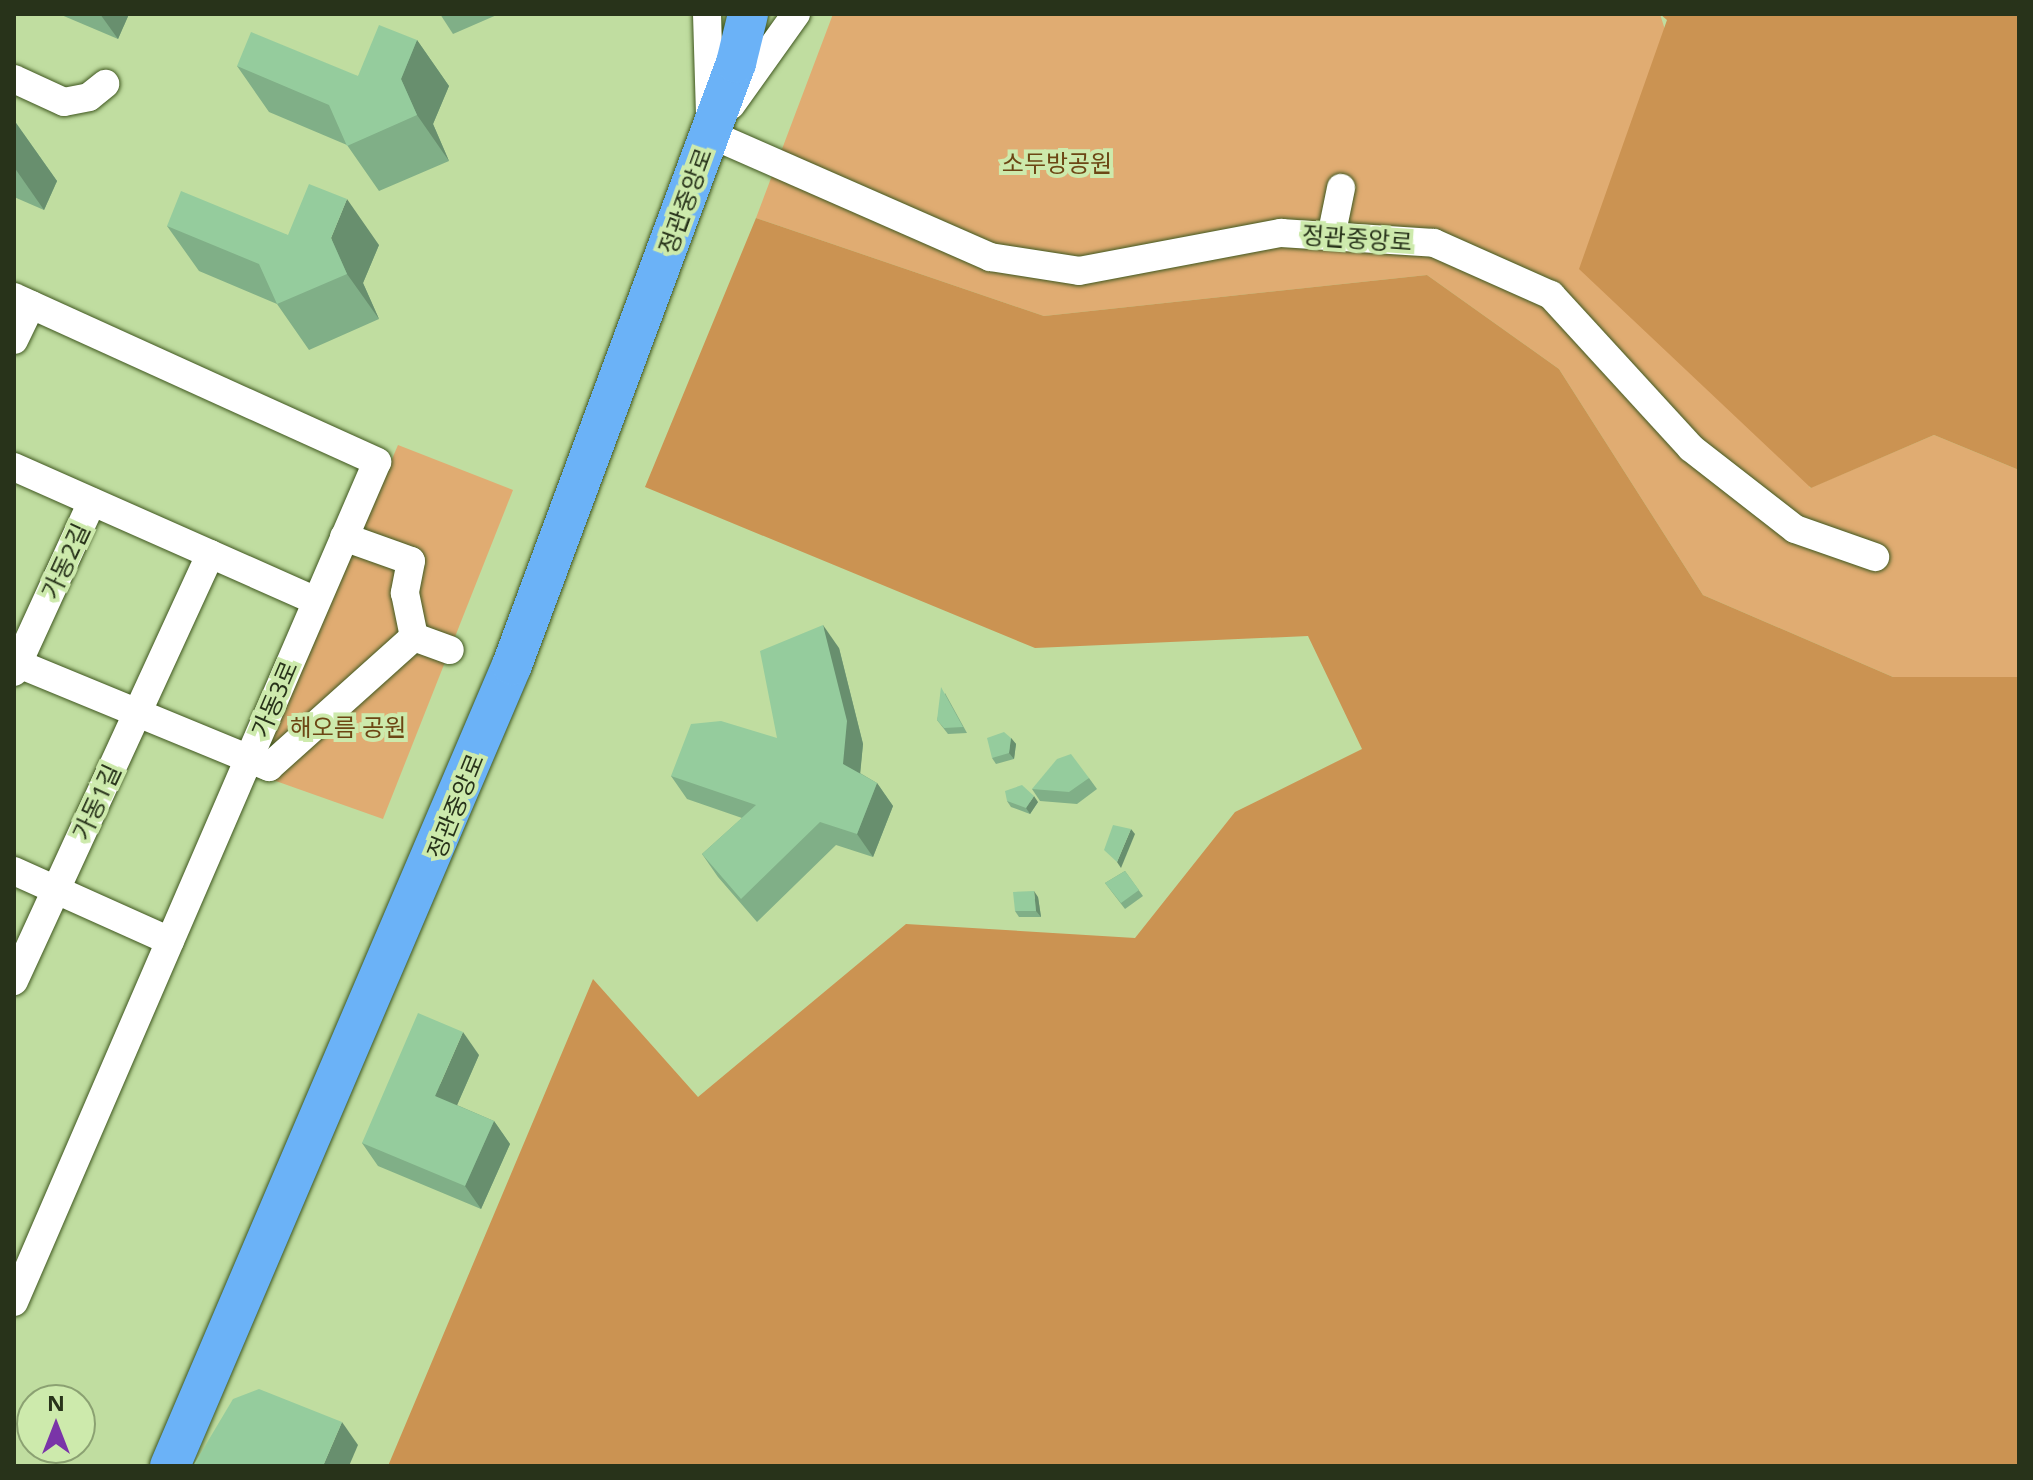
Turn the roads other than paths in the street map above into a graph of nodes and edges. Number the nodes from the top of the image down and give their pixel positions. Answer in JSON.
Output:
{"nodes":[{"id":1,"x":707,"y":14,"type":"edge"},
{"id":2,"x":748,"y":14,"type":"edge"},
{"id":3,"x":796,"y":14,"type":"edge"},
{"id":4,"x":14,"y":79,"type":"edge"},
{"id":5,"x":105,"y":84,"type":"dead end"},
{"id":6,"x":710,"y":134,"type":"junction"},
{"id":7,"x":1341,"y":188,"type":"dead end"},
{"id":8,"x":1332,"y":232,"type":"junction"},
{"id":9,"x":22,"y":301,"type":"edge"},
{"id":10,"x":14,"y":340,"type":"edge"},
{"id":11,"x":14,"y":467,"type":"edge"},
{"id":12,"x":92,"y":502,"type":"junction"},
{"id":13,"x":344,"y":537,"type":"junction"},
{"id":14,"x":210,"y":554,"type":"junction"},
{"id":15,"x":1875,"y":557,"type":"dead end"},
{"id":16,"x":316,"y":601,"type":"junction"},
{"id":17,"x":414,"y":637,"type":"junction"},
{"id":18,"x":450,"y":650,"type":"dead end"},
{"id":19,"x":15,"y":666,"type":"edge"},
{"id":20,"x":136,"y":715,"type":"junction"},
{"id":21,"x":247,"y":761,"type":"junction"},
{"id":22,"x":14,"y":871,"type":"edge"},
{"id":23,"x":56,"y":890,"type":"junction"},
{"id":24,"x":170,"y":941,"type":"junction"},
{"id":25,"x":14,"y":981,"type":"edge"},
{"id":26,"x":14,"y":1302,"type":"edge"},
{"id":27,"x":170,"y":1466,"type":"edge"}],
"edges":[{"from":1,"to":6,"type":"street"},
{"from":2,"to":6,"type":"highway","name":"정관중앙로"},
{"from":3,"to":6,"type":"street"},
{"from":4,"to":5,"type":"street"},
{"from":6,"to":8,"type":"street","name":"정관중앙로"},
{"from":6,"to":27,"type":"highway","name":"정관중앙로"},
{"from":7,"to":8,"type":"street"},
{"from":8,"to":15,"type":"street","name":"정관중앙로"},
{"from":9,"to":10,"type":"street"},
{"from":9,"to":13,"type":"street","name":"가동3로"},
{"from":11,"to":12,"type":"street","name":"가동2길"},
{"from":12,"to":14,"type":"street","name":"가동2길"},
{"from":12,"to":19,"type":"street","name":"가동2길"},
{"from":13,"to":16,"type":"street","name":"가동3로"},
{"from":13,"to":17,"type":"street"},
{"from":14,"to":16,"type":"street","name":"가동2길"},
{"from":14,"to":20,"type":"street"},
{"from":16,"to":21,"type":"street","name":"가동3로"},
{"from":17,"to":18,"type":"street"},
{"from":17,"to":21,"type":"street"},
{"from":19,"to":20,"type":"street"},
{"from":20,"to":21,"type":"street"},
{"from":20,"to":23,"type":"street","name":"가동1길"},
{"from":21,"to":24,"type":"street","name":"가동3로"},
{"from":22,"to":23,"type":"street"},
{"from":23,"to":24,"type":"street"},
{"from":23,"to":25,"type":"street","name":"가동1길"},
{"from":24,"to":26,"type":"street","name":"가동3로"}]}
